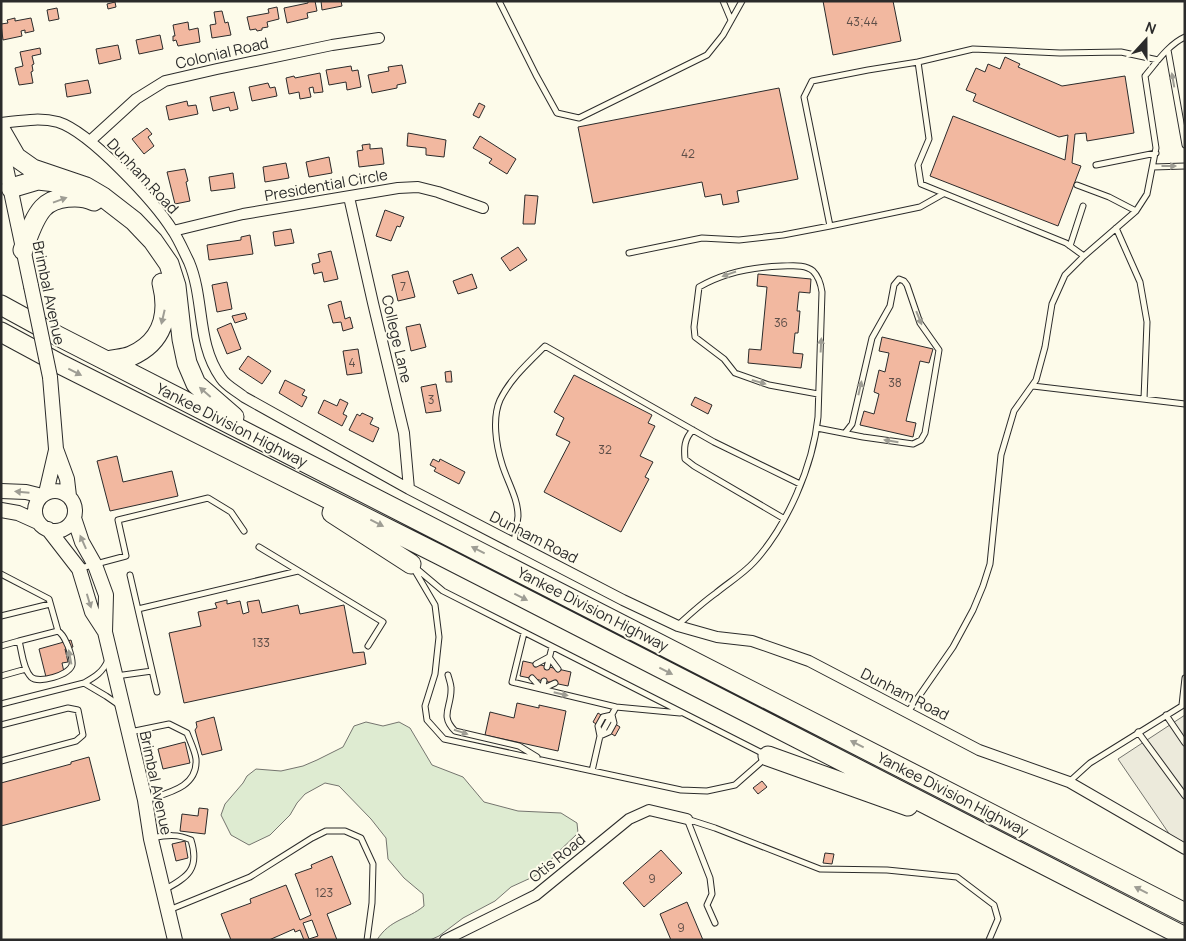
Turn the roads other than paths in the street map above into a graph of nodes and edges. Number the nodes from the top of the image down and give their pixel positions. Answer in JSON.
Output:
{"nodes":[{"id":1,"x":498,"y":1,"type":"edge"},
{"id":2,"x":723,"y":1,"type":"edge"},
{"id":3,"x":742,"y":1,"type":"edge"},
{"id":4,"x":731,"y":20,"type":"junction"},
{"id":5,"x":1185,"y":37,"type":"edge"},
{"id":6,"x":380,"y":38,"type":"dead end"},
{"id":7,"x":1168,"y":50,"type":"junction"},
{"id":8,"x":1158,"y":60,"type":"junction"},
{"id":9,"x":918,"y":62,"type":"junction"},
{"id":10,"x":1,"y":123,"type":"edge"},
{"id":11,"x":1,"y":132,"type":"edge"},
{"id":12,"x":90,"y":141,"type":"junction"},
{"id":13,"x":1,"y":144,"type":"edge"},
{"id":14,"x":1185,"y":145,"type":"edge"},
{"id":15,"x":1156,"y":153,"type":"junction"},
{"id":16,"x":1096,"y":164,"type":"dead end"},
{"id":17,"x":1153,"y":166,"type":"junction"},
{"id":18,"x":1185,"y":166,"type":"edge"},
{"id":19,"x":74,"y":184,"type":"junction"},
{"id":20,"x":1077,"y":185,"type":"dead end"},
{"id":21,"x":10,"y":188,"type":"junction"},
{"id":22,"x":944,"y":194,"type":"junction"},
{"id":23,"x":349,"y":197,"type":"junction"},
{"id":24,"x":1083,"y":206,"type":"dead end"},
{"id":25,"x":483,"y":208,"type":"dead end"},
{"id":26,"x":1136,"y":212,"type":"junction"},
{"id":27,"x":830,"y":226,"type":"junction"},
{"id":28,"x":1116,"y":228,"type":"junction"},
{"id":29,"x":173,"y":231,"type":"junction"},
{"id":30,"x":1070,"y":246,"type":"junction"},
{"id":31,"x":23,"y":250,"type":"junction"},
{"id":32,"x":629,"y":253,"type":"dead end"},
{"id":33,"x":1084,"y":256,"type":"junction"},
{"id":34,"x":1,"y":305,"type":"edge"},
{"id":35,"x":1,"y":334,"type":"edge"},
{"id":36,"x":108,"y":361,"type":"junction"},
{"id":37,"x":1033,"y":386,"type":"junction"},
{"id":38,"x":818,"y":394,"type":"junction"},
{"id":39,"x":1144,"y":399,"type":"junction"},
{"id":40,"x":1185,"y":404,"type":"edge"},
{"id":41,"x":151,"y":410,"type":"junction"},
{"id":42,"x":817,"y":428,"type":"junction"},
{"id":43,"x":693,"y":430,"type":"junction"},
{"id":44,"x":845,"y":433,"type":"junction"},
{"id":45,"x":255,"y":436,"type":"junction"},
{"id":46,"x":56,"y":449,"type":"junction"},
{"id":47,"x":800,"y":484,"type":"junction"},
{"id":48,"x":409,"y":489,"type":"junction"},
{"id":49,"x":1,"y":491,"type":"edge"},
{"id":50,"x":44,"y":495,"type":"junction"},
{"id":51,"x":69,"y":496,"type":"junction"},
{"id":52,"x":1,"y":510,"type":"edge"},
{"id":53,"x":74,"y":518,"type":"junction"},
{"id":54,"x":783,"y":518,"type":"junction"},
{"id":55,"x":43,"y":526,"type":"junction"},
{"id":56,"x":244,"y":532,"type":"dead end"},
{"id":57,"x":514,"y":543,"type":"junction"},
{"id":58,"x":259,"y":546,"type":"dead end"},
{"id":59,"x":411,"y":564,"type":"junction"},
{"id":60,"x":95,"y":565,"type":"junction"},
{"id":61,"x":79,"y":568,"type":"junction"},
{"id":62,"x":298,"y":571,"type":"junction"},
{"id":63,"x":4,"y":575,"type":"edge"},
{"id":64,"x":130,"y":575,"type":"dead end"},
{"id":65,"x":1,"y":583,"type":"edge"},
{"id":66,"x":50,"y":604,"type":"junction"},
{"id":67,"x":138,"y":609,"type":"junction"},
{"id":68,"x":1,"y":616,"type":"edge"},
{"id":69,"x":678,"y":626,"type":"junction"},
{"id":70,"x":58,"y":631,"type":"junction"},
{"id":71,"x":105,"y":632,"type":"junction"},
{"id":72,"x":524,"y":632,"type":"junction"},
{"id":73,"x":19,"y":641,"type":"junction"},
{"id":74,"x":1,"y":646,"type":"edge"},
{"id":75,"x":368,"y":646,"type":"dead end"},
{"id":76,"x":552,"y":647,"type":"junction"},
{"id":77,"x":110,"y":655,"type":"junction"},
{"id":78,"x":549,"y":657,"type":"junction"},
{"id":79,"x":536,"y":664,"type":"dead end"},
{"id":80,"x":547,"y":667,"type":"dead end"},
{"id":81,"x":26,"y":669,"type":"junction"},
{"id":82,"x":558,"y":669,"type":"dead end"},
{"id":83,"x":152,"y":671,"type":"junction"},
{"id":84,"x":1,"y":676,"type":"edge"},
{"id":85,"x":115,"y":676,"type":"junction"},
{"id":86,"x":448,"y":676,"type":"dead end"},
{"id":87,"x":532,"y":678,"type":"dead end"},
{"id":88,"x":1185,"y":678,"type":"edge"},
{"id":89,"x":544,"y":681,"type":"dead end"},
{"id":90,"x":84,"y":683,"type":"junction"},
{"id":91,"x":555,"y":683,"type":"dead end"},
{"id":92,"x":542,"y":689,"type":"junction"},
{"id":93,"x":158,"y":692,"type":"dead end"},
{"id":94,"x":1,"y":704,"type":"edge"},
{"id":95,"x":1183,"y":704,"type":"edge"},
{"id":96,"x":616,"y":707,"type":"junction"},
{"id":97,"x":122,"y":708,"type":"junction"},
{"id":98,"x":908,"y":712,"type":"junction"},
{"id":99,"x":684,"y":714,"type":"junction"},
{"id":100,"x":1166,"y":714,"type":"junction"},
{"id":101,"x":612,"y":715,"type":"junction"},
{"id":102,"x":1,"y":725,"type":"edge"},
{"id":103,"x":128,"y":732,"type":"junction"},
{"id":104,"x":1138,"y":732,"type":"junction"},
{"id":105,"x":600,"y":736,"type":"junction"},
{"id":106,"x":1185,"y":743,"type":"edge"},
{"id":107,"x":768,"y":756,"type":"junction"},
{"id":108,"x":541,"y":760,"type":"junction"},
{"id":109,"x":1,"y":761,"type":"edge"},
{"id":110,"x":592,"y":771,"type":"junction"},
{"id":111,"x":1069,"y":782,"type":"junction"},
{"id":112,"x":1185,"y":796,"type":"edge"},
{"id":113,"x":145,"y":800,"type":"junction"},
{"id":114,"x":687,"y":819,"type":"junction"},
{"id":115,"x":984,"y":834,"type":"junction"},
{"id":116,"x":151,"y":838,"type":"junction"},
{"id":117,"x":1185,"y":849,"type":"edge"},
{"id":118,"x":164,"y":890,"type":"junction"},
{"id":119,"x":169,"y":910,"type":"junction"},
{"id":120,"x":1185,"y":913,"type":"edge"},
{"id":121,"x":715,"y":924,"type":"dead end"},
{"id":122,"x":1185,"y":937,"type":"edge"},
{"id":123,"x":175,"y":940,"type":"edge"},
{"id":124,"x":367,"y":940,"type":"edge"},
{"id":125,"x":445,"y":940,"type":"edge"},
{"id":126,"x":989,"y":940,"type":"edge"}],
"edges":[{"from":1,"to":4,"type":"lane"},
{"from":2,"to":4,"type":"lane"},
{"from":3,"to":4,"type":"lane"},
{"from":5,"to":7,"type":"lane"},
{"from":6,"to":12,"type":"street","name":"Colonial Road"},
{"from":7,"to":8,"type":"lane"},
{"from":14,"to":7,"type":"lane","one_way":true},
{"from":8,"to":9,"type":"lane"},
{"from":8,"to":15,"type":"lane"},
{"from":9,"to":22,"type":"lane"},
{"from":9,"to":27,"type":"lane"},
{"from":10,"to":12,"type":"street","name":"Dunham Road"},
{"from":11,"to":19,"type":"highway"},
{"from":12,"to":29,"type":"street","name":"Dunham Road"},
{"from":13,"to":21,"type":"main road","name":"Brimbal Avenue"},
{"from":15,"to":16,"type":"lane"},
{"from":15,"to":17,"type":"lane"},
{"from":17,"to":18,"type":"lane","one_way":true},
{"from":17,"to":26,"type":"lane"},
{"from":19,"to":21,"type":"highway"},
{"from":45,"to":19,"type":"highway","one_way":true},
{"from":20,"to":26,"type":"lane"},
{"from":21,"to":31,"type":"main road","name":"Brimbal Avenue"},
{"from":22,"to":27,"type":"lane"},
{"from":22,"to":30,"type":"lane"},
{"from":23,"to":25,"type":"street","name":"Presidential Circle"},
{"from":23,"to":29,"type":"street","name":"Presidential Circle"},
{"from":23,"to":48,"type":"street","name":"College Lane"},
{"from":24,"to":30,"type":"lane"},
{"from":26,"to":28,"type":"lane"},
{"from":27,"to":32,"type":"lane"},
{"from":28,"to":33,"type":"lane"},
{"from":28,"to":39,"type":"lane"},
{"from":29,"to":48,"type":"street","name":"Dunham Road"},
{"from":30,"to":33,"type":"lane"},
{"from":31,"to":36,"type":"highway","one_way":true},
{"from":31,"to":46,"type":"main road","name":"Brimbal Avenue","bridge":true},
{"from":33,"to":37,"type":"lane"},
{"from":34,"to":36,"type":"highway","name":"Yankee Division Highway"},
{"from":35,"to":41,"type":"highway","name":"Yankee Division Highway","one_way":true},
{"from":36,"to":45,"type":"highway","name":"Yankee Division Highway"},
{"from":37,"to":39,"type":"lane"},
{"from":37,"to":98,"type":"lane"},
{"from":38,"to":38,"type":"lane","one_way":true},
{"from":38,"to":42,"type":"lane"},
{"from":39,"to":40,"type":"lane"},
{"from":41,"to":59,"type":"highway"},
{"from":41,"to":115,"type":"highway","name":"Yankee Division Highway","one_way":true},
{"from":42,"to":44,"type":"lane"},
{"from":42,"to":47,"type":"lane"},
{"from":43,"to":47,"type":"lane"},
{"from":43,"to":54,"type":"lane"},
{"from":43,"to":57,"type":"lane"},
{"from":44,"to":44,"type":"lane","one_way":true},
{"from":120,"to":45,"type":"highway","name":"Yankee Division Highway","one_way":true},
{"from":46,"to":50,"type":"main road"},
{"from":46,"to":51,"type":"main road"},
{"from":47,"to":54,"type":"lane"},
{"from":48,"to":57,"type":"street","name":"Dunham Road"},
{"from":50,"to":49,"type":"main road","one_way":true},
{"from":50,"to":51,"type":"main road"},
{"from":50,"to":55,"type":"main road"},
{"from":51,"to":53,"type":"main road"},
{"from":52,"to":55,"type":"main road"},
{"from":53,"to":55,"type":"main road"},
{"from":60,"to":53,"type":"main road","one_way":true},
{"from":54,"to":69,"type":"lane"},
{"from":55,"to":61,"type":"main road"},
{"from":56,"to":60,"type":"lane"},
{"from":57,"to":69,"type":"street","name":"Dunham Road"},
{"from":58,"to":62,"type":"lane"},
{"from":59,"to":72,"type":"lane"},
{"from":59,"to":108,"type":"lane"},
{"from":60,"to":61,"type":"lane"},
{"from":60,"to":71,"type":"main road"},
{"from":61,"to":71,"type":"main road","one_way":true},
{"from":62,"to":67,"type":"lane"},
{"from":62,"to":75,"type":"lane"},
{"from":63,"to":65,"type":"lane"},
{"from":63,"to":66,"type":"lane"},
{"from":64,"to":67,"type":"lane"},
{"from":66,"to":68,"type":"lane"},
{"from":66,"to":70,"type":"lane"},
{"from":67,"to":83,"type":"lane"},
{"from":69,"to":98,"type":"street","name":"Dunham Road"},
{"from":70,"to":73,"type":"lane"},
{"from":81,"to":70,"type":"lane","one_way":true},
{"from":71,"to":77,"type":"main road","name":"Brimbal Avenue"},
{"from":72,"to":76,"type":"lane"},
{"from":72,"to":92,"type":"lane"},
{"from":73,"to":74,"type":"lane"},
{"from":73,"to":81,"type":"lane"},
{"from":76,"to":78,"type":"lane"},
{"from":76,"to":99,"type":"lane"},
{"from":77,"to":85,"type":"main road","name":"Brimbal Avenue"},
{"from":77,"to":90,"type":"lane"},
{"from":78,"to":79,"type":"lane"},
{"from":78,"to":80,"type":"lane"},
{"from":78,"to":82,"type":"lane"},
{"from":81,"to":84,"type":"lane"},
{"from":83,"to":85,"type":"lane"},
{"from":83,"to":93,"type":"lane"},
{"from":85,"to":97,"type":"main road","name":"Brimbal Avenue"},
{"from":86,"to":108,"type":"lane","one_way":true},
{"from":87,"to":92,"type":"lane"},
{"from":88,"to":95,"type":"lane"},
{"from":89,"to":92,"type":"lane"},
{"from":90,"to":94,"type":"lane"},
{"from":90,"to":97,"type":"lane"},
{"from":91,"to":92,"type":"lane"},
{"from":92,"to":96,"type":"lane","one_way":true},
{"from":95,"to":100,"type":"lane"},
{"from":96,"to":99,"type":"lane"},
{"from":96,"to":101,"type":"lane"},
{"from":97,"to":103,"type":"main road","name":"Brimbal Avenue"},
{"from":98,"to":111,"type":"street","name":"Dunham Road"},
{"from":99,"to":107,"type":"lane"},
{"from":100,"to":104,"type":"lane"},
{"from":100,"to":106,"type":"lane"},
{"from":101,"to":105,"type":"lane"},
{"from":101,"to":105,"type":"lane"},
{"from":102,"to":109,"type":"lane"},
{"from":103,"to":113,"type":"main road","name":"Brimbal Avenue"},
{"from":103,"to":113,"type":"lane"},
{"from":104,"to":111,"type":"lane"},
{"from":104,"to":112,"type":"lane"},
{"from":105,"to":110,"type":"lane"},
{"from":107,"to":110,"type":"lane"},
{"from":107,"to":115,"type":"highway"},
{"from":108,"to":110,"type":"lane"},
{"from":111,"to":117,"type":"street","name":"Dunham Road"},
{"from":113,"to":116,"type":"main road","name":"Brimbal Avenue"},
{"from":114,"to":121,"type":"lane"},
{"from":114,"to":125,"type":"street","name":"Otis Road"},
{"from":114,"to":126,"type":"lane"},
{"from":115,"to":122,"type":"highway","name":"Yankee Division Highway"},
{"from":116,"to":118,"type":"main road","name":"Brimbal Avenue"},
{"from":116,"to":118,"type":"lane"},
{"from":118,"to":119,"type":"main road","name":"Brimbal Avenue"},
{"from":119,"to":123,"type":"main road","name":"Brimbal Avenue"},
{"from":119,"to":124,"type":"lane"}]}
